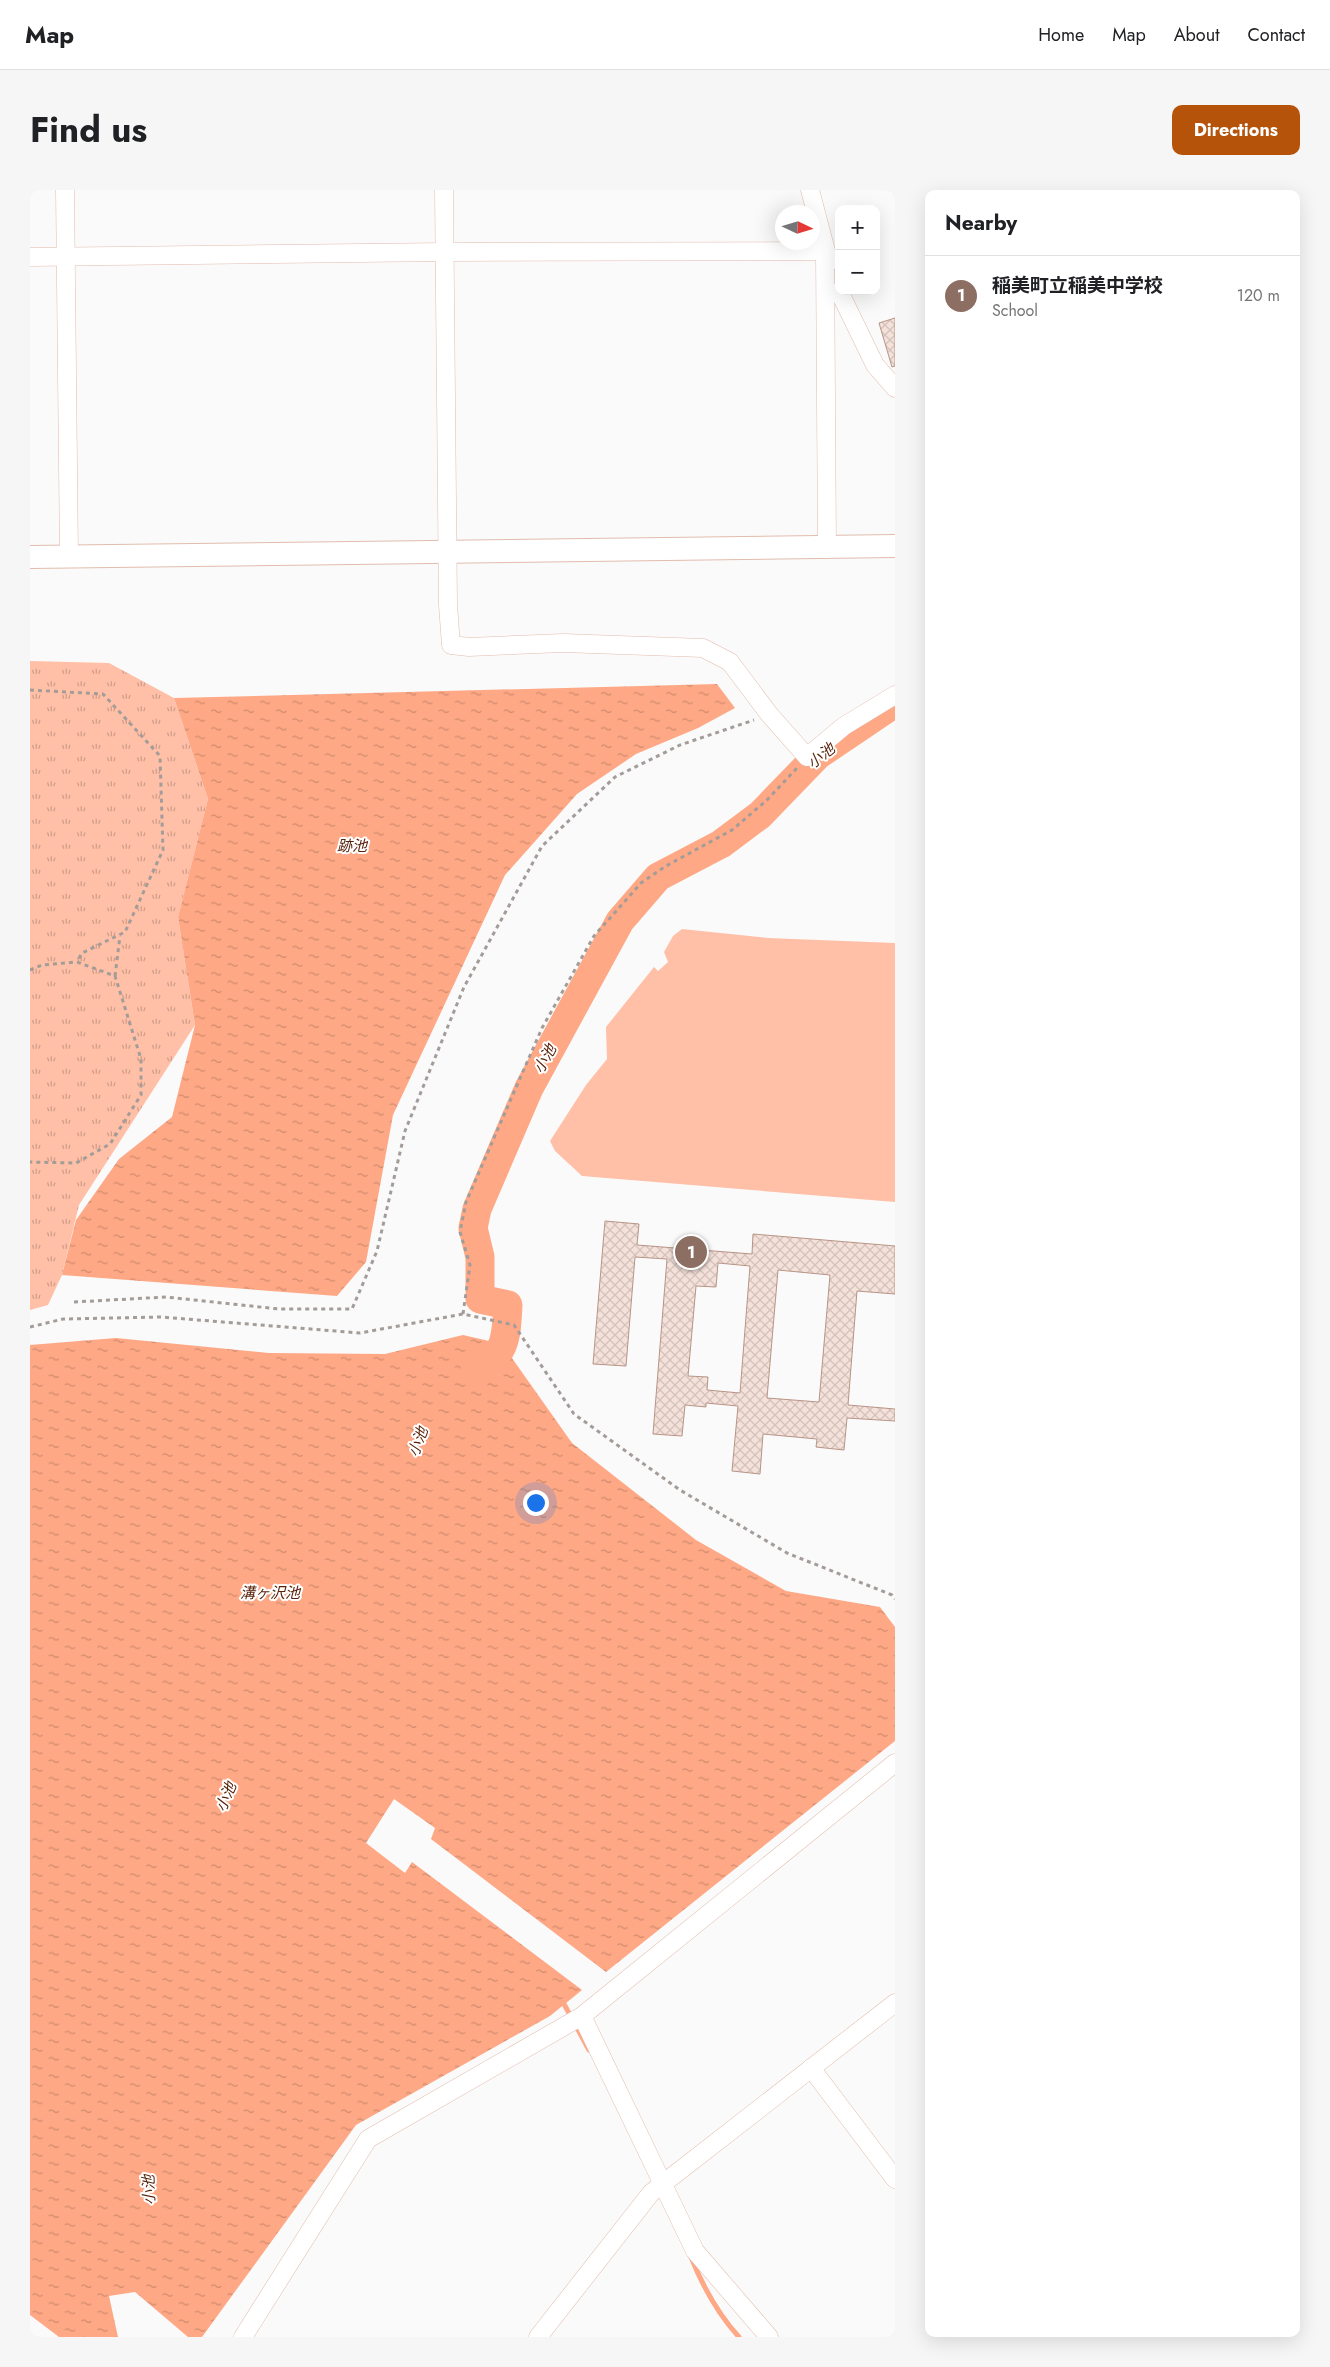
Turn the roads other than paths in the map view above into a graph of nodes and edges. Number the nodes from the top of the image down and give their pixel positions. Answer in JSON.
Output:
{"nodes":[{"id":1,"x":64,"y":190,"type":"edge"},
{"id":2,"x":444,"y":190,"type":"edge"},
{"id":3,"x":810,"y":190,"type":"edge"},
{"id":4,"x":825,"y":251,"type":"junction"},
{"id":5,"x":445,"y":252,"type":"junction"},
{"id":6,"x":30,"y":257,"type":"edge"},
{"id":7,"x":65,"y":257,"type":"junction"},
{"id":8,"x":835,"y":280,"type":"edge"},
{"id":9,"x":841,"y":295,"type":"edge"},
{"id":10,"x":895,"y":388,"type":"edge"},
{"id":11,"x":895,"y":546,"type":"edge"},
{"id":12,"x":827,"y":549,"type":"junction"},
{"id":13,"x":448,"y":552,"type":"junction"},
{"id":14,"x":30,"y":557,"type":"edge"},
{"id":15,"x":69,"y":557,"type":"junction"},
{"id":16,"x":895,"y":695,"type":"edge"},
{"id":17,"x":895,"y":1763,"type":"edge"},
{"id":18,"x":895,"y":2003,"type":"edge"},
{"id":19,"x":582,"y":2016,"type":"junction"},
{"id":20,"x":811,"y":2068,"type":"junction"},
{"id":21,"x":895,"y":2180,"type":"edge"},
{"id":22,"x":664,"y":2183,"type":"junction"},
{"id":23,"x":243,"y":2337,"type":"edge"},
{"id":24,"x":538,"y":2337,"type":"edge"},
{"id":25,"x":769,"y":2337,"type":"edge"}],
"edges":[{"from":1,"to":7,"type":"street"},
{"from":2,"to":5,"type":"street"},
{"from":3,"to":4,"type":"street"},
{"from":4,"to":5,"type":"street"},
{"from":4,"to":8,"type":"street"},
{"from":4,"to":12,"type":"street"},
{"from":5,"to":7,"type":"street"},
{"from":5,"to":13,"type":"street"},
{"from":6,"to":7,"type":"street"},
{"from":7,"to":15,"type":"street"},
{"from":9,"to":10,"type":"street"},
{"from":11,"to":12,"type":"street"},
{"from":12,"to":13,"type":"street"},
{"from":13,"to":15,"type":"street"},
{"from":13,"to":16,"type":"street"},
{"from":14,"to":15,"type":"street"},
{"from":17,"to":19,"type":"street"},
{"from":18,"to":20,"type":"street"},
{"from":19,"to":22,"type":"street"},
{"from":19,"to":23,"type":"street"},
{"from":20,"to":21,"type":"street"},
{"from":20,"to":22,"type":"street"},
{"from":22,"to":24,"type":"street"},
{"from":22,"to":25,"type":"street"}]}
